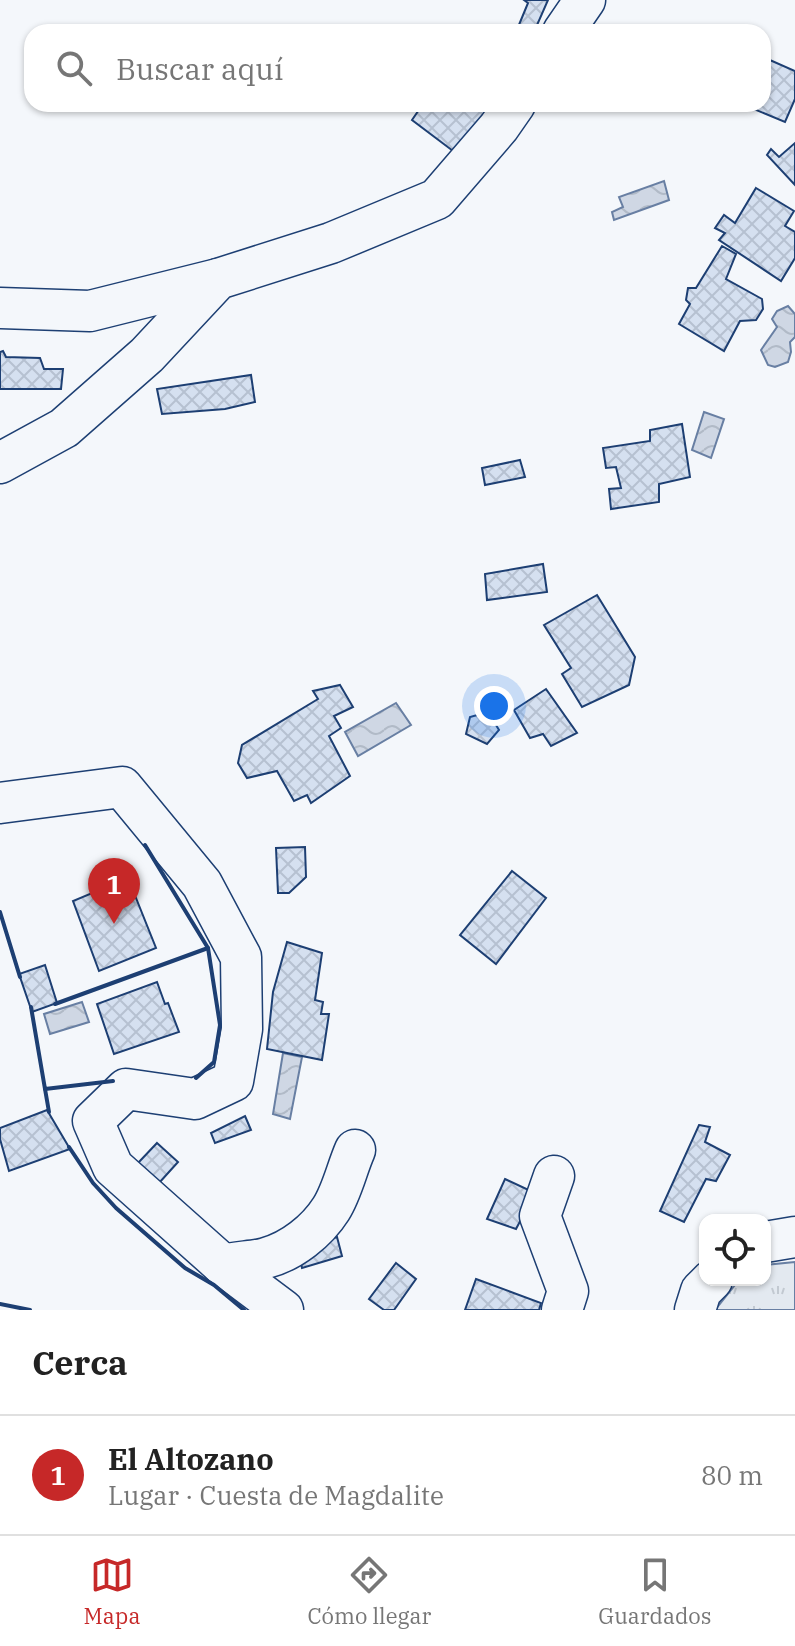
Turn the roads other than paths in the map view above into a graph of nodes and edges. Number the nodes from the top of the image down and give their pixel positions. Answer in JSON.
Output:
{"nodes":[{"id":1,"x":585,"y":0,"type":"edge"},
{"id":2,"x":568,"y":24,"type":"edge"},
{"id":3,"x":509,"y":112,"type":"edge"},
{"id":4,"x":218,"y":279,"type":"junction"},
{"id":5,"x":0,"y":308,"type":"edge"},
{"id":6,"x":0,"y":463,"type":"edge"},
{"id":7,"x":0,"y":803,"type":"edge"},
{"id":8,"x":355,"y":1150,"type":"dead end"},
{"id":9,"x":554,"y":1176,"type":"dead end"},
{"id":10,"x":795,"y":1237,"type":"edge"},
{"id":11,"x":771,"y":1241,"type":"edge"},
{"id":12,"x":223,"y":1265,"type":"junction"},
{"id":13,"x":706,"y":1286,"type":"edge"},
{"id":14,"x":283,"y":1310,"type":"edge"},
{"id":15,"x":562,"y":1310,"type":"edge"},
{"id":16,"x":695,"y":1310,"type":"edge"}],
"edges":[{"from":1,"to":2,"type":"street"},
{"from":3,"to":4,"type":"street"},
{"from":4,"to":5,"type":"street"},
{"from":4,"to":6,"type":"street"},
{"from":7,"to":12,"type":"street"},
{"from":8,"to":12,"type":"street"},
{"from":9,"to":15,"type":"street"},
{"from":10,"to":11,"type":"street"},
{"from":12,"to":14,"type":"street"},
{"from":13,"to":16,"type":"street"}]}
